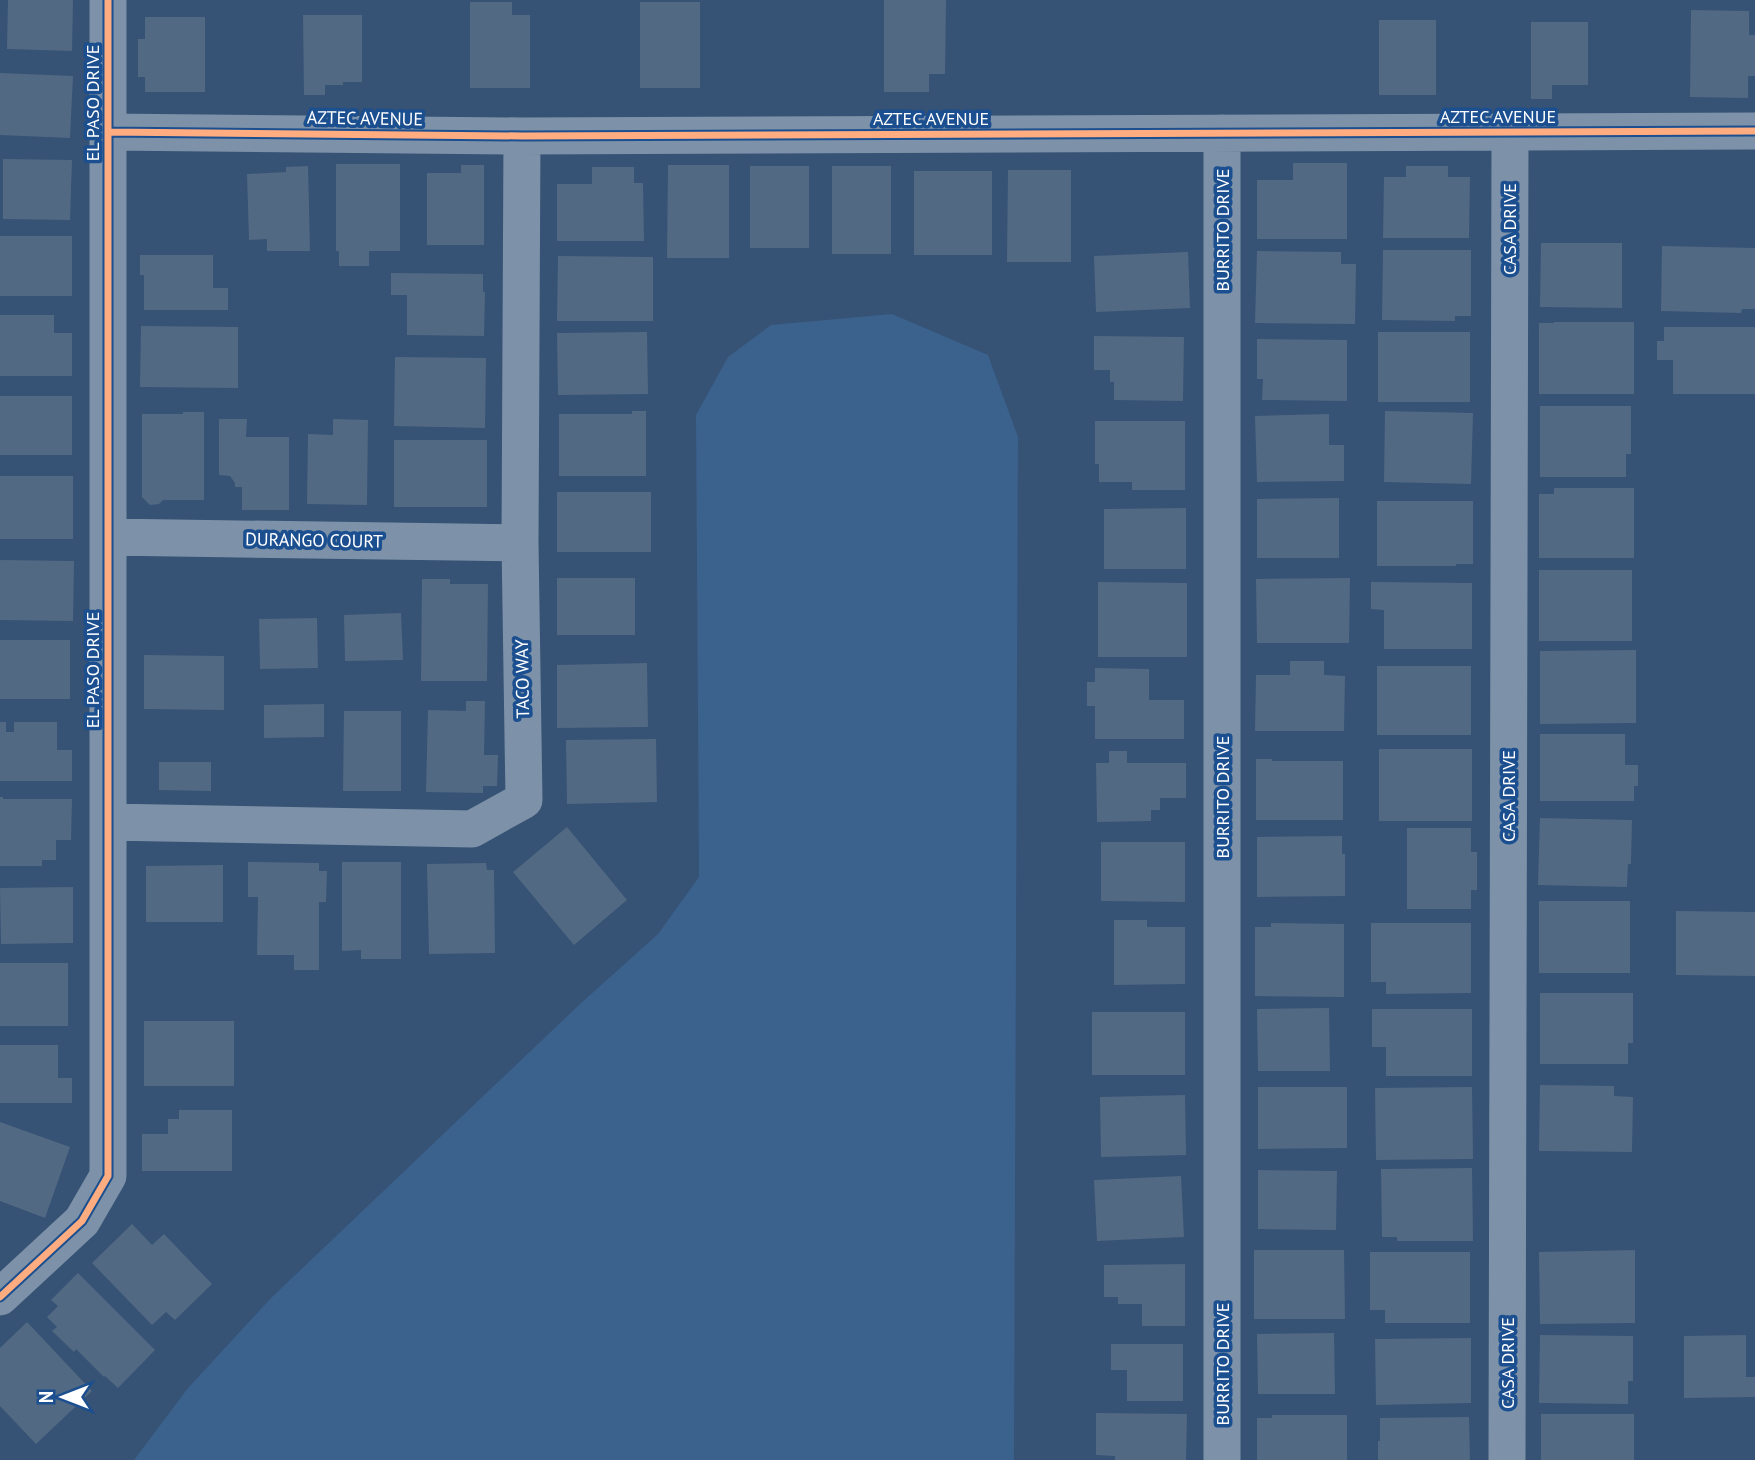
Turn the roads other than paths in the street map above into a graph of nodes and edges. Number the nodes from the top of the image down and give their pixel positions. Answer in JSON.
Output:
{"nodes":[{"id":1,"x":108,"y":0,"type":"edge"},
{"id":2,"x":1755,"y":131,"type":"edge"},
{"id":3,"x":108,"y":132,"type":"junction"},
{"id":4,"x":1510,"y":132,"type":"junction"},
{"id":5,"x":1222,"y":133,"type":"junction"},
{"id":6,"x":522,"y":136,"type":"junction"},
{"id":7,"x":108,"y":537,"type":"junction"},
{"id":8,"x":520,"y":543,"type":"junction"},
{"id":9,"x":108,"y":822,"type":"junction"},
{"id":10,"x":0,"y":1297,"type":"edge"},
{"id":11,"x":1222,"y":1460,"type":"edge"},
{"id":12,"x":1507,"y":1460,"type":"edge"}],
"edges":[{"from":1,"to":3,"type":"street","name":"EL PASO DRIVE"},
{"from":2,"to":4,"type":"street","name":"AZTEC AVENUE"},
{"from":3,"to":6,"type":"street","name":"AZTEC AVENUE"},
{"from":3,"to":7,"type":"street","name":"EL PASO DRIVE"},
{"from":4,"to":5,"type":"street","name":"AZTEC AVENUE"},
{"from":4,"to":12,"type":"street","name":"CASA DRIVE"},
{"from":5,"to":6,"type":"street","name":"AZTEC AVENUE"},
{"from":5,"to":11,"type":"street","name":"BURRITO DRIVE"},
{"from":6,"to":8,"type":"street","name":"TACO WAY"},
{"from":7,"to":8,"type":"street","name":"DURANGO COURT"},
{"from":7,"to":9,"type":"street","name":"EL PASO DRIVE"},
{"from":8,"to":9,"type":"street","name":"TACO WAY"},
{"from":9,"to":10,"type":"street","name":"EL PASO DRIVE"}]}
